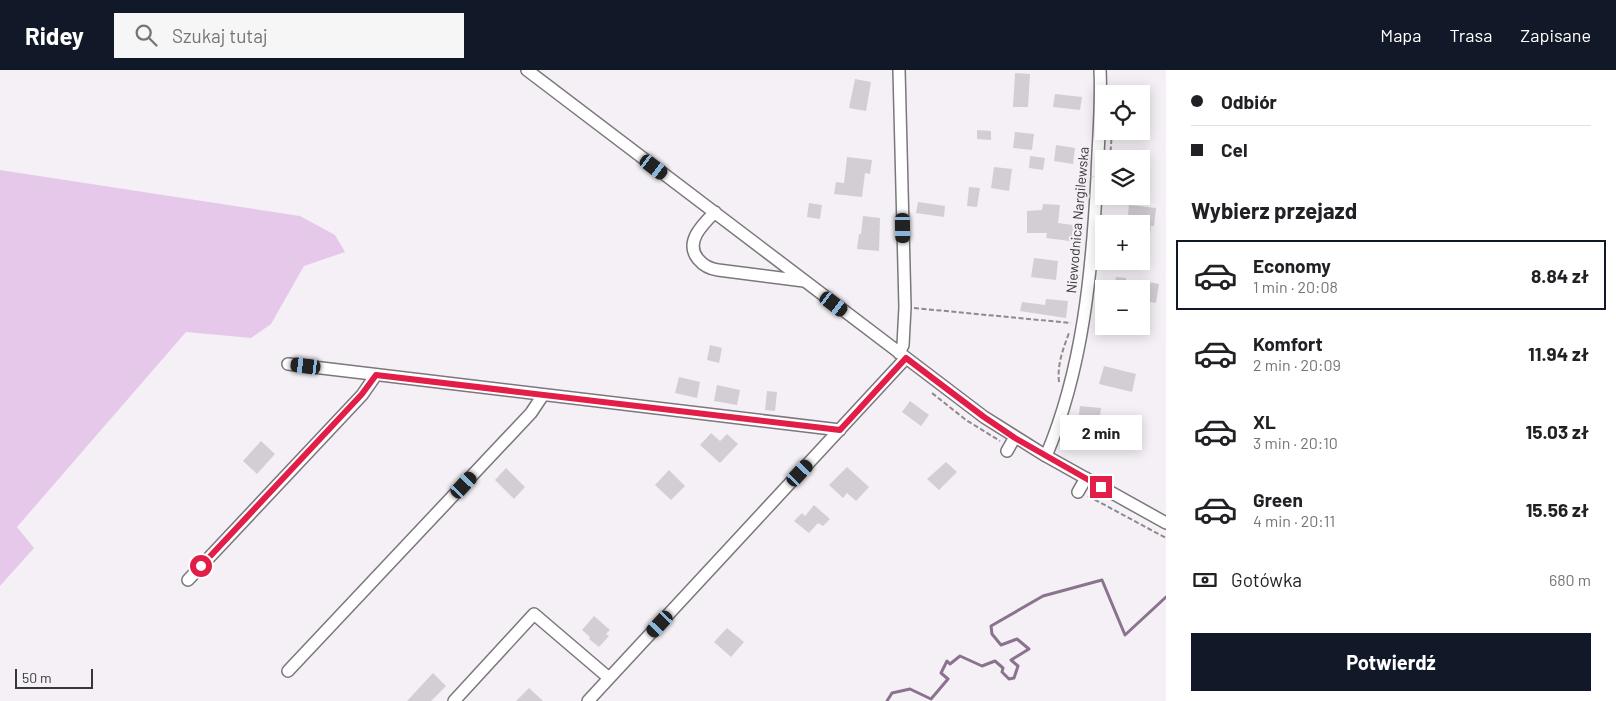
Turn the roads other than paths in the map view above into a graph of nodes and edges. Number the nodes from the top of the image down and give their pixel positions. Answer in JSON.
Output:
{"nodes":[{"id":1,"x":527,"y":70,"type":"edge"},
{"id":2,"x":899,"y":70,"type":"edge"},
{"id":3,"x":1100,"y":70,"type":"edge"},
{"id":4,"x":715,"y":212,"type":"junction"},
{"id":5,"x":806,"y":282,"type":"junction"},
{"id":6,"x":902,"y":355,"type":"junction"},
{"id":7,"x":288,"y":364,"type":"dead end"},
{"id":8,"x":376,"y":375,"type":"junction"},
{"id":9,"x":543,"y":395,"type":"junction"},
{"id":10,"x":840,"y":430,"type":"junction"},
{"id":11,"x":1015,"y":438,"type":"junction"},
{"id":12,"x":1007,"y":451,"type":"dead end"},
{"id":13,"x":1046,"y":456,"type":"junction"},
{"id":14,"x":1086,"y":478,"type":"junction"},
{"id":15,"x":1078,"y":492,"type":"dead end"},
{"id":16,"x":1166,"y":523,"type":"edge"},
{"id":17,"x":188,"y":580,"type":"dead end"},
{"id":18,"x":288,"y":671,"type":"dead end"},
{"id":19,"x":609,"y":678,"type":"junction"},
{"id":20,"x":454,"y":701,"type":"edge"},
{"id":21,"x":588,"y":701,"type":"edge"}],
"edges":[{"from":1,"to":4,"type":"street"},
{"from":2,"to":6,"type":"street"},
{"from":3,"to":13,"type":"street","name":"Niewodnica Nargilewska"},
{"from":4,"to":5,"type":"street"},
{"from":4,"to":5,"type":"street"},
{"from":5,"to":6,"type":"street"},
{"from":6,"to":10,"type":"street"},
{"from":6,"to":11,"type":"street"},
{"from":7,"to":8,"type":"street"},
{"from":8,"to":9,"type":"street"},
{"from":8,"to":17,"type":"street"},
{"from":9,"to":10,"type":"street"},
{"from":9,"to":18,"type":"street"},
{"from":10,"to":19,"type":"street"},
{"from":11,"to":12,"type":"street"},
{"from":11,"to":13,"type":"street"},
{"from":13,"to":14,"type":"street"},
{"from":14,"to":15,"type":"street"},
{"from":14,"to":16,"type":"street"},
{"from":19,"to":20,"type":"street"},
{"from":19,"to":21,"type":"street"}]}
